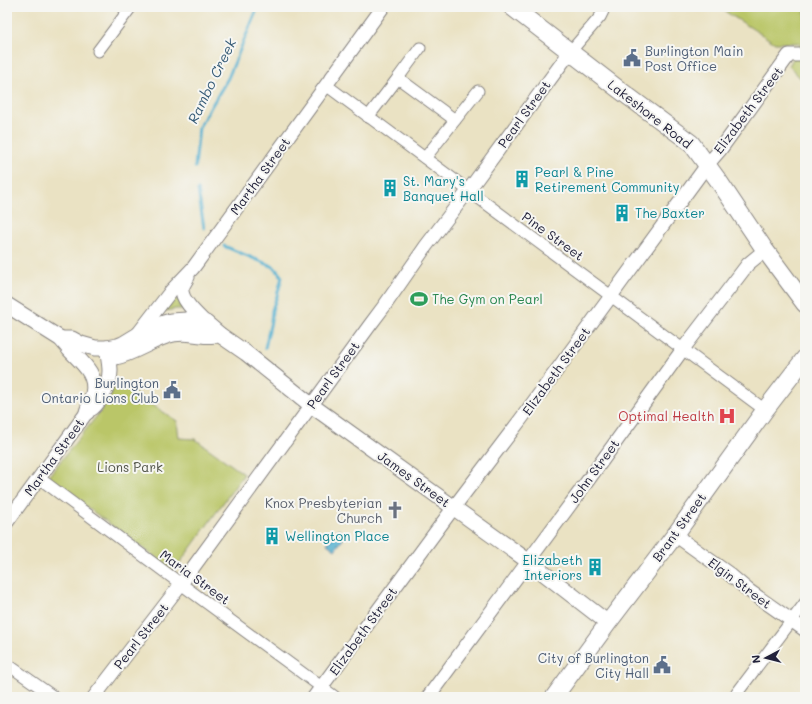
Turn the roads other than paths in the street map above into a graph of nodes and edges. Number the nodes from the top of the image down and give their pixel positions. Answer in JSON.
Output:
{"nodes":[{"id":1,"x":131,"y":7,"type":"edge"},
{"id":2,"x":383,"y":7,"type":"edge"},
{"id":3,"x":512,"y":7,"type":"edge"},
{"id":4,"x":602,"y":7,"type":"edge"},
{"id":5,"x":420,"y":48,"type":"dead end"},
{"id":6,"x":98,"y":52,"type":"dead end"},
{"id":7,"x":570,"y":52,"type":"junction"},
{"id":8,"x":803,"y":55,"type":"dead end"},
{"id":9,"x":398,"y":78,"type":"junction"},
{"id":10,"x":326,"y":85,"type":"junction"},
{"id":11,"x":478,"y":90,"type":"dead end"},
{"id":12,"x":368,"y":116,"type":"junction"},
{"id":13,"x":455,"y":120,"type":"junction"},
{"id":14,"x":425,"y":158,"type":"junction"},
{"id":15,"x":707,"y":165,"type":"junction"},
{"id":16,"x":468,"y":191,"type":"junction"},
{"id":17,"x":765,"y":250,"type":"junction"},
{"id":18,"x":193,"y":268,"type":"junction"},
{"id":19,"x":611,"y":296,"type":"junction"},
{"id":20,"x":805,"y":304,"type":"edge"},
{"id":21,"x":7,"y":306,"type":"edge"},
{"id":22,"x":206,"y":323,"type":"junction"},
{"id":23,"x":220,"y":335,"type":"junction"},
{"id":24,"x":132,"y":340,"type":"junction"},
{"id":25,"x":65,"y":344,"type":"junction"},
{"id":26,"x":683,"y":349,"type":"junction"},
{"id":27,"x":107,"y":353,"type":"junction"},
{"id":28,"x":805,"y":358,"type":"edge"},
{"id":29,"x":311,"y":405,"type":"junction"},
{"id":30,"x":764,"y":410,"type":"junction"},
{"id":31,"x":87,"y":412,"type":"junction"},
{"id":32,"x":39,"y":478,"type":"junction"},
{"id":33,"x":454,"y":507,"type":"junction"},
{"id":34,"x":7,"y":522,"type":"edge"},
{"id":35,"x":675,"y":534,"type":"junction"},
{"id":36,"x":528,"y":561,"type":"junction"},
{"id":37,"x":180,"y":584,"type":"junction"},
{"id":38,"x":805,"y":603,"type":"edge"},
{"id":39,"x":792,"y":621,"type":"junction"},
{"id":40,"x":608,"y":623,"type":"junction"},
{"id":41,"x":805,"y":630,"type":"edge"},
{"id":42,"x":8,"y":666,"type":"edge"},
{"id":43,"x":318,"y":692,"type":"edge"},
{"id":44,"x":54,"y":697,"type":"edge"},
{"id":45,"x":94,"y":697,"type":"edge"},
{"id":46,"x":335,"y":697,"type":"edge"},
{"id":47,"x":428,"y":697,"type":"edge"},
{"id":48,"x":554,"y":697,"type":"edge"},
{"id":49,"x":734,"y":697,"type":"edge"}],
"edges":[{"from":1,"to":6,"type":"street"},
{"from":2,"to":10,"type":"street","name":"Martha Street"},
{"from":3,"to":7,"type":"main road","name":"Lakeshore Road"},
{"from":4,"to":7,"type":"street"},
{"from":5,"to":9,"type":"street"},
{"from":7,"to":15,"type":"main road","name":"Lakeshore Road"},
{"from":7,"to":16,"type":"street","name":"Pearl Street"},
{"from":8,"to":15,"type":"street","name":"Elizabeth Street"},
{"from":9,"to":12,"type":"street"},
{"from":9,"to":13,"type":"street"},
{"from":10,"to":12,"type":"street","name":"Pine Street"},
{"from":10,"to":18,"type":"street","name":"Martha Street"},
{"from":11,"to":13,"type":"street"},
{"from":12,"to":14,"type":"street","name":"Pine Street"},
{"from":13,"to":14,"type":"street"},
{"from":14,"to":16,"type":"street","name":"Pine Street"},
{"from":15,"to":17,"type":"main road","name":"Lakeshore Road"},
{"from":15,"to":19,"type":"street","name":"Elizabeth Street"},
{"from":16,"to":19,"type":"street","name":"Pine Street"},
{"from":16,"to":29,"type":"street","name":"Pearl Street"},
{"from":17,"to":20,"type":"main road","name":"Lakeshore Road"},
{"from":17,"to":26,"type":"street","name":"John Street"},
{"from":18,"to":22,"type":"street"},
{"from":18,"to":24,"type":"street","name":"Martha Street"},
{"from":19,"to":26,"type":"street","name":"Pine Street"},
{"from":19,"to":33,"type":"street","name":"Elizabeth Street"},
{"from":21,"to":25,"type":"main road"},
{"from":22,"to":23,"type":"main road","name":"James Street"},
{"from":22,"to":24,"type":"main road"},
{"from":23,"to":27,"type":"main road"},
{"from":23,"to":29,"type":"main road","name":"James Street"},
{"from":24,"to":27,"type":"main road"},
{"from":25,"to":27,"type":"main road"},
{"from":25,"to":31,"type":"main road"},
{"from":26,"to":30,"type":"street","name":"Pine Street"},
{"from":26,"to":36,"type":"street","name":"John Street"},
{"from":27,"to":31,"type":"main road"},
{"from":28,"to":30,"type":"main road","name":"Brant Street"},
{"from":29,"to":33,"type":"main road","name":"James Street"},
{"from":29,"to":37,"type":"street","name":"Pearl Street"},
{"from":30,"to":35,"type":"main road","name":"Brant Street"},
{"from":31,"to":32,"type":"street","name":"Martha Street"},
{"from":32,"to":34,"type":"street","name":"Martha Street"},
{"from":32,"to":37,"type":"street","name":"Maria Street"},
{"from":33,"to":36,"type":"main road","name":"James Street"},
{"from":33,"to":43,"type":"street","name":"Elizabeth Street"},
{"from":35,"to":39,"type":"street","name":"Elgin Street"},
{"from":35,"to":40,"type":"main road","name":"Brant Street"},
{"from":36,"to":40,"type":"main road","name":"James Street"},
{"from":36,"to":47,"type":"street","name":"John Street"},
{"from":37,"to":43,"type":"street","name":"Maria Street"},
{"from":37,"to":45,"type":"street","name":"Pearl Street"},
{"from":38,"to":39,"type":"street"},
{"from":39,"to":41,"type":"street","name":"Elgin Street"},
{"from":39,"to":49,"type":"street"},
{"from":40,"to":48,"type":"main road","name":"Brant Street"},
{"from":42,"to":44,"type":"street"},
{"from":43,"to":46,"type":"street","name":"Maria Street"}]}
